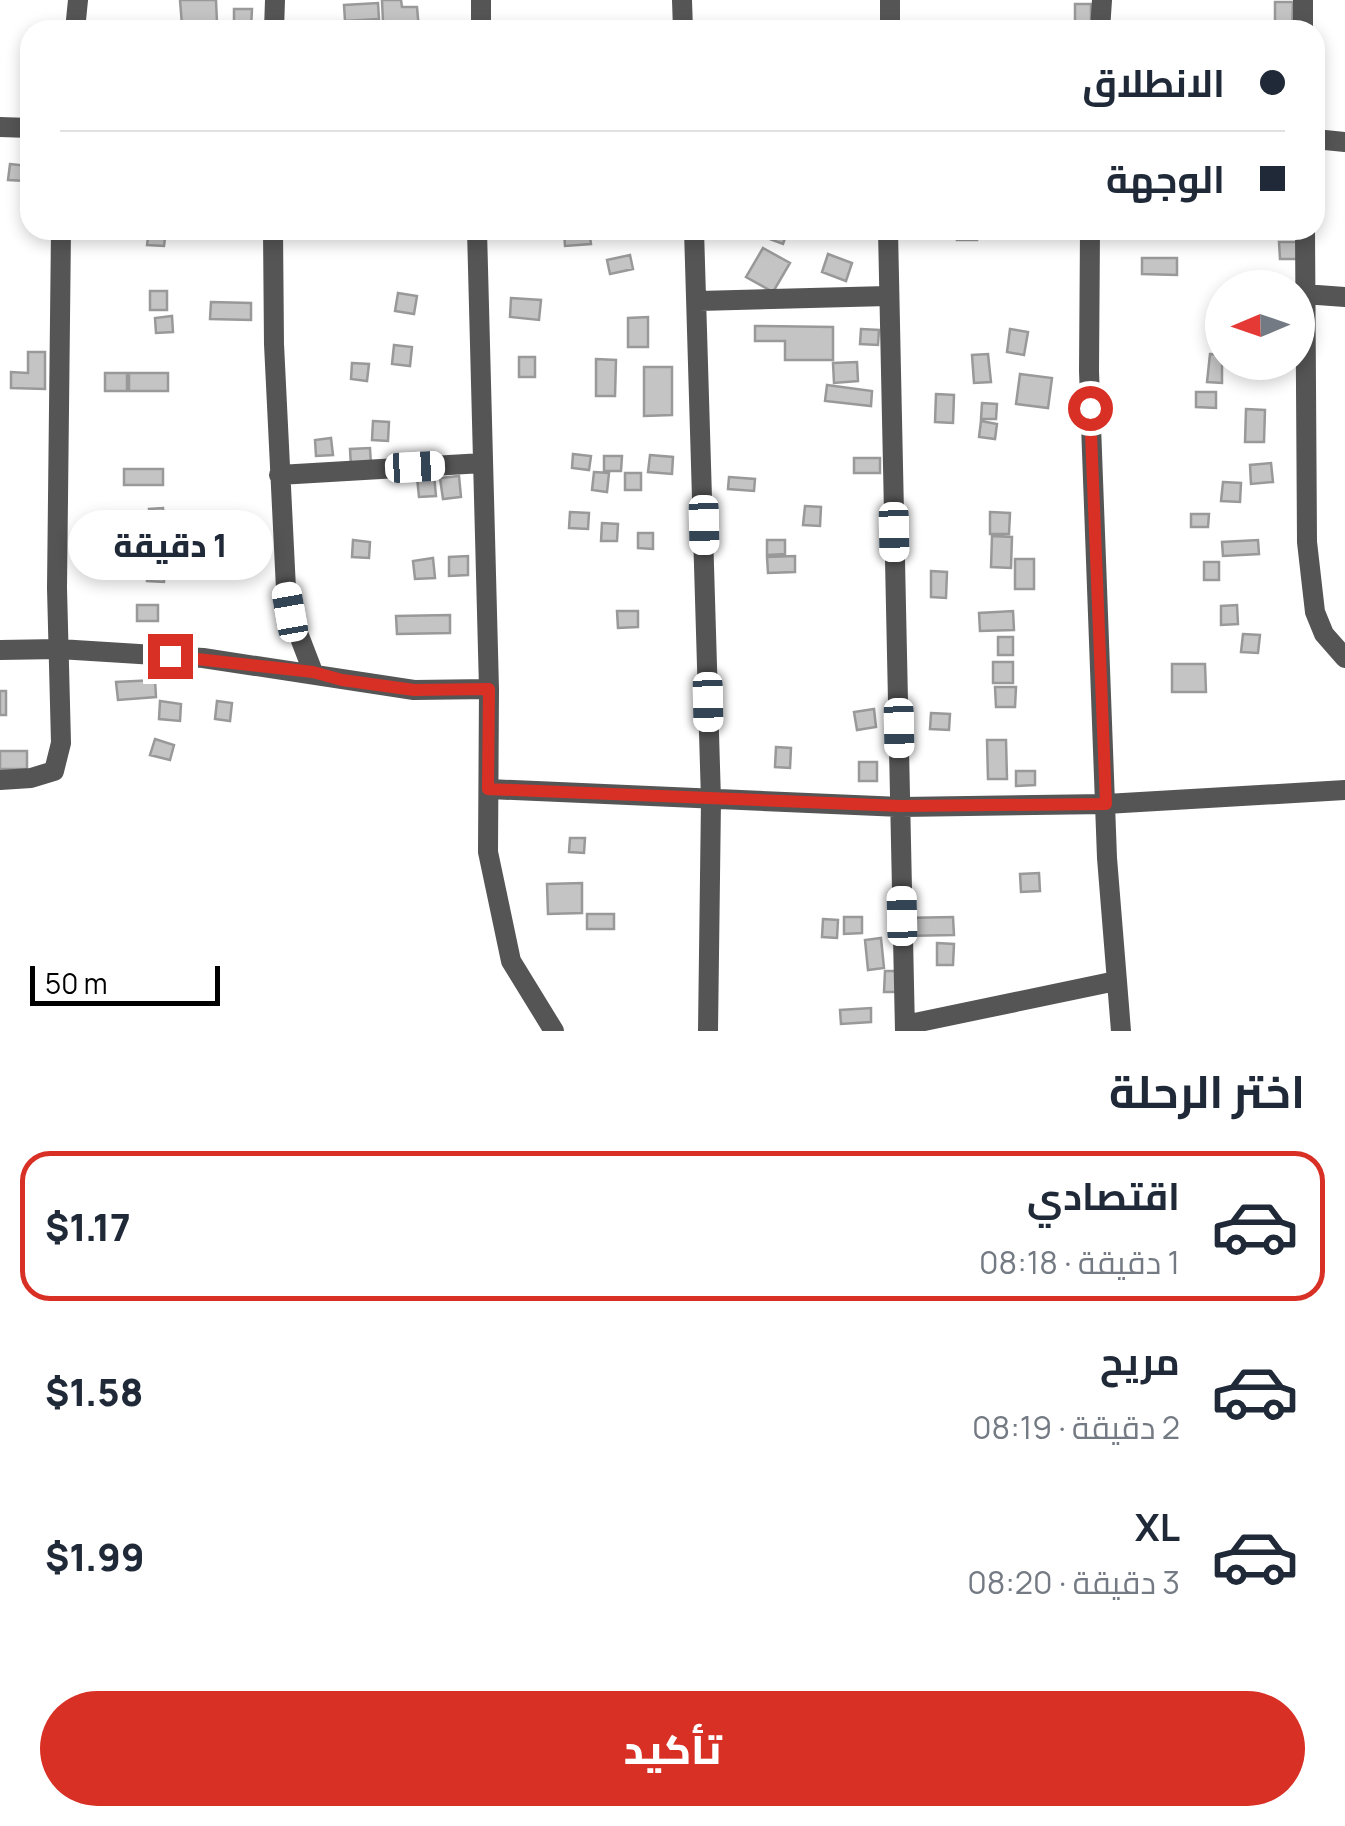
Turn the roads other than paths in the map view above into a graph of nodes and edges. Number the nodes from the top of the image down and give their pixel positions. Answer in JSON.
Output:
{"nodes":[{"id":1,"x":60,"y":240,"type":"edge"},
{"id":2,"x":274,"y":240,"type":"edge"},
{"id":3,"x":477,"y":240,"type":"edge"},
{"id":4,"x":695,"y":240,"type":"edge"},
{"id":5,"x":888,"y":240,"type":"edge"},
{"id":6,"x":1090,"y":240,"type":"edge"},
{"id":7,"x":1305,"y":240,"type":"edge"},
{"id":8,"x":1304,"y":270,"type":"edge"},
{"id":9,"x":1315,"y":295,"type":"edge"},
{"id":10,"x":888,"y":296,"type":"junction"},
{"id":11,"x":1345,"y":297,"type":"edge"},
{"id":12,"x":698,"y":301,"type":"junction"},
{"id":13,"x":1305,"y":380,"type":"edge"},
{"id":14,"x":483,"y":463,"type":"junction"},
{"id":15,"x":279,"y":475,"type":"junction"},
{"id":16,"x":60,"y":649,"type":"junction"},
{"id":17,"x":0,"y":650,"type":"edge"},
{"id":18,"x":1345,"y":658,"type":"edge"},
{"id":19,"x":313,"y":672,"type":"junction"},
{"id":20,"x":489,"y":689,"type":"junction"},
{"id":21,"x":0,"y":780,"type":"edge"},
{"id":22,"x":488,"y":789,"type":"junction"},
{"id":23,"x":1345,"y":790,"type":"edge"},
{"id":24,"x":711,"y":800,"type":"junction"},
{"id":25,"x":1106,"y":804,"type":"junction"},
{"id":26,"x":901,"y":806,"type":"junction"},
{"id":27,"x":1116,"y":981,"type":"junction"},
{"id":28,"x":905,"y":1028,"type":"edge"},
{"id":29,"x":554,"y":1031,"type":"edge"},
{"id":30,"x":708,"y":1031,"type":"edge"},
{"id":31,"x":1122,"y":1031,"type":"edge"}],
"edges":[{"from":1,"to":16,"type":"street"},
{"from":2,"to":15,"type":"street"},
{"from":3,"to":14,"type":"street"},
{"from":4,"to":12,"type":"street"},
{"from":5,"to":10,"type":"street"},
{"from":6,"to":25,"type":"street"},
{"from":7,"to":8,"type":"street"},
{"from":9,"to":11,"type":"street"},
{"from":10,"to":12,"type":"street"},
{"from":10,"to":26,"type":"street"},
{"from":12,"to":24,"type":"street"},
{"from":13,"to":18,"type":"street"},
{"from":14,"to":15,"type":"street"},
{"from":14,"to":20,"type":"street"},
{"from":15,"to":19,"type":"street"},
{"from":16,"to":17,"type":"street"},
{"from":16,"to":19,"type":"street"},
{"from":16,"to":21,"type":"street"},
{"from":19,"to":20,"type":"street"},
{"from":20,"to":22,"type":"street"},
{"from":22,"to":24,"type":"street"},
{"from":22,"to":29,"type":"street"},
{"from":23,"to":25,"type":"street"},
{"from":24,"to":26,"type":"street"},
{"from":24,"to":30,"type":"street"},
{"from":25,"to":26,"type":"street"},
{"from":25,"to":27,"type":"street"},
{"from":26,"to":28,"type":"street"},
{"from":27,"to":28,"type":"street"},
{"from":27,"to":31,"type":"street"}]}
